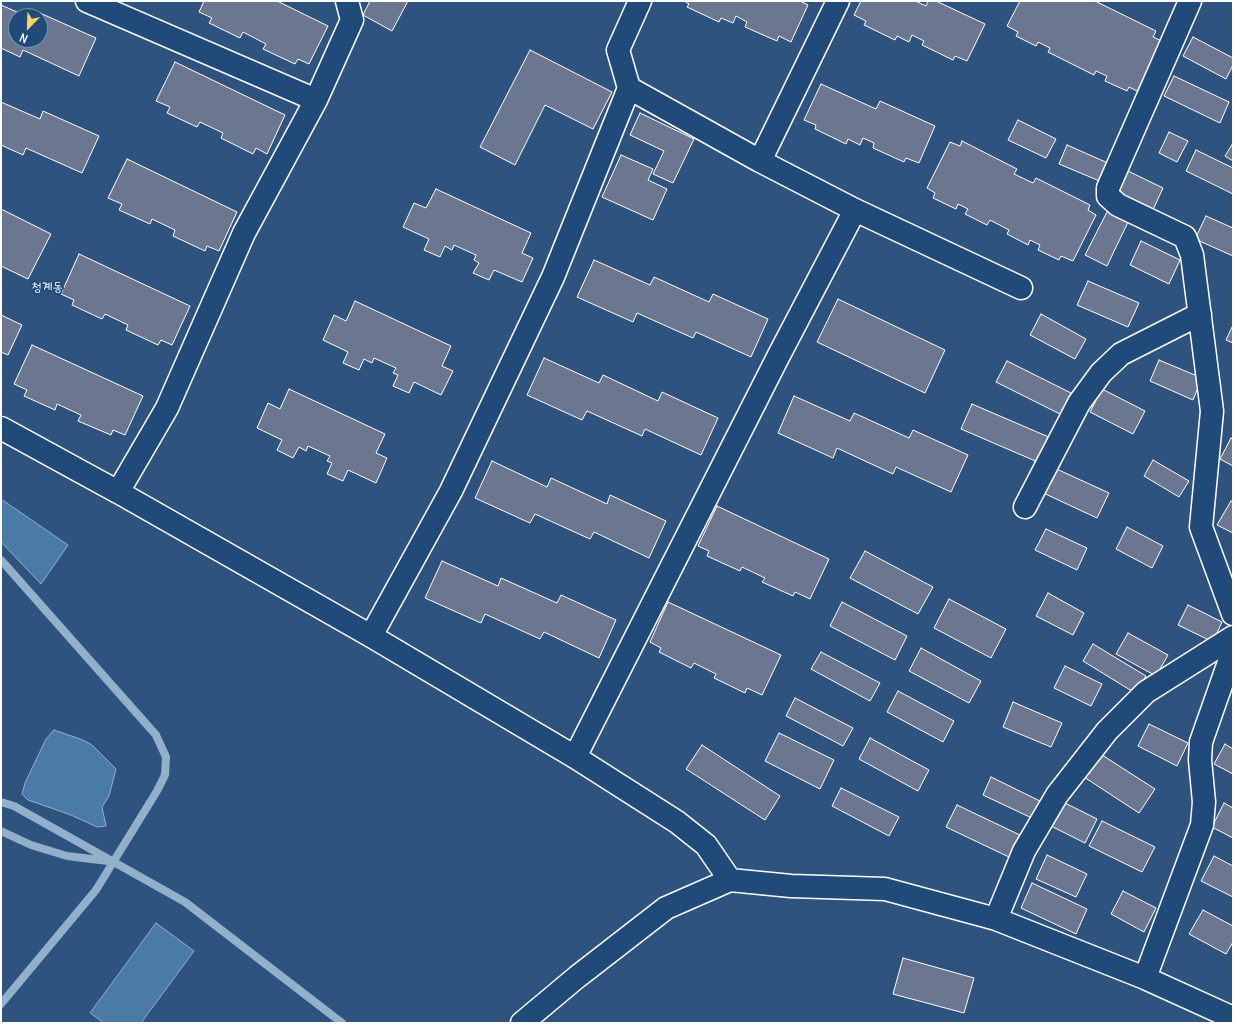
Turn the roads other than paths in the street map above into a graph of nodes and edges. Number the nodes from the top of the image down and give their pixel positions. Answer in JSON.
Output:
{"nodes":[{"id":1,"x":87,"y":1,"type":"edge"},
{"id":2,"x":347,"y":1,"type":"edge"},
{"id":3,"x":640,"y":1,"type":"edge"},
{"id":4,"x":838,"y":1,"type":"edge"},
{"id":5,"x":1190,"y":1,"type":"edge"},
{"id":6,"x":629,"y":88,"type":"junction"},
{"id":7,"x":316,"y":100,"type":"junction"},
{"id":8,"x":760,"y":161,"type":"junction"},
{"id":9,"x":855,"y":210,"type":"junction"},
{"id":10,"x":1021,"y":288,"type":"dead end"},
{"id":11,"x":1200,"y":314,"type":"junction"},
{"id":12,"x":1,"y":428,"type":"edge"},
{"id":13,"x":118,"y":492,"type":"junction"},
{"id":14,"x":1025,"y":507,"type":"dead end"},
{"id":15,"x":1233,"y":614,"type":"edge"},
{"id":16,"x":371,"y":636,"type":"junction"},
{"id":17,"x":1233,"y":637,"type":"edge"},
{"id":18,"x":1233,"y":651,"type":"edge"},
{"id":19,"x":574,"y":757,"type":"junction"},
{"id":20,"x":730,"y":880,"type":"junction"},
{"id":21,"x":996,"y":918,"type":"junction"},
{"id":22,"x":1145,"y":978,"type":"junction"},
{"id":23,"x":1233,"y":1018,"type":"edge"},
{"id":24,"x":522,"y":1023,"type":"edge"}],
"edges":[{"from":1,"to":7,"type":"street"},
{"from":2,"to":7,"type":"street"},
{"from":3,"to":6,"type":"street"},
{"from":4,"to":8,"type":"street"},
{"from":5,"to":11,"type":"street"},
{"from":6,"to":8,"type":"street"},
{"from":6,"to":16,"type":"street"},
{"from":7,"to":13,"type":"street"},
{"from":8,"to":9,"type":"street"},
{"from":9,"to":10,"type":"street"},
{"from":9,"to":19,"type":"street"},
{"from":11,"to":14,"type":"street"},
{"from":11,"to":15,"type":"street"},
{"from":12,"to":13,"type":"street"},
{"from":13,"to":16,"type":"street"},
{"from":16,"to":19,"type":"street"},
{"from":17,"to":21,"type":"street"},
{"from":18,"to":22,"type":"street"},
{"from":19,"to":20,"type":"street"},
{"from":20,"to":21,"type":"street"},
{"from":20,"to":24,"type":"street"},
{"from":21,"to":22,"type":"street"},
{"from":22,"to":23,"type":"street"}]}
